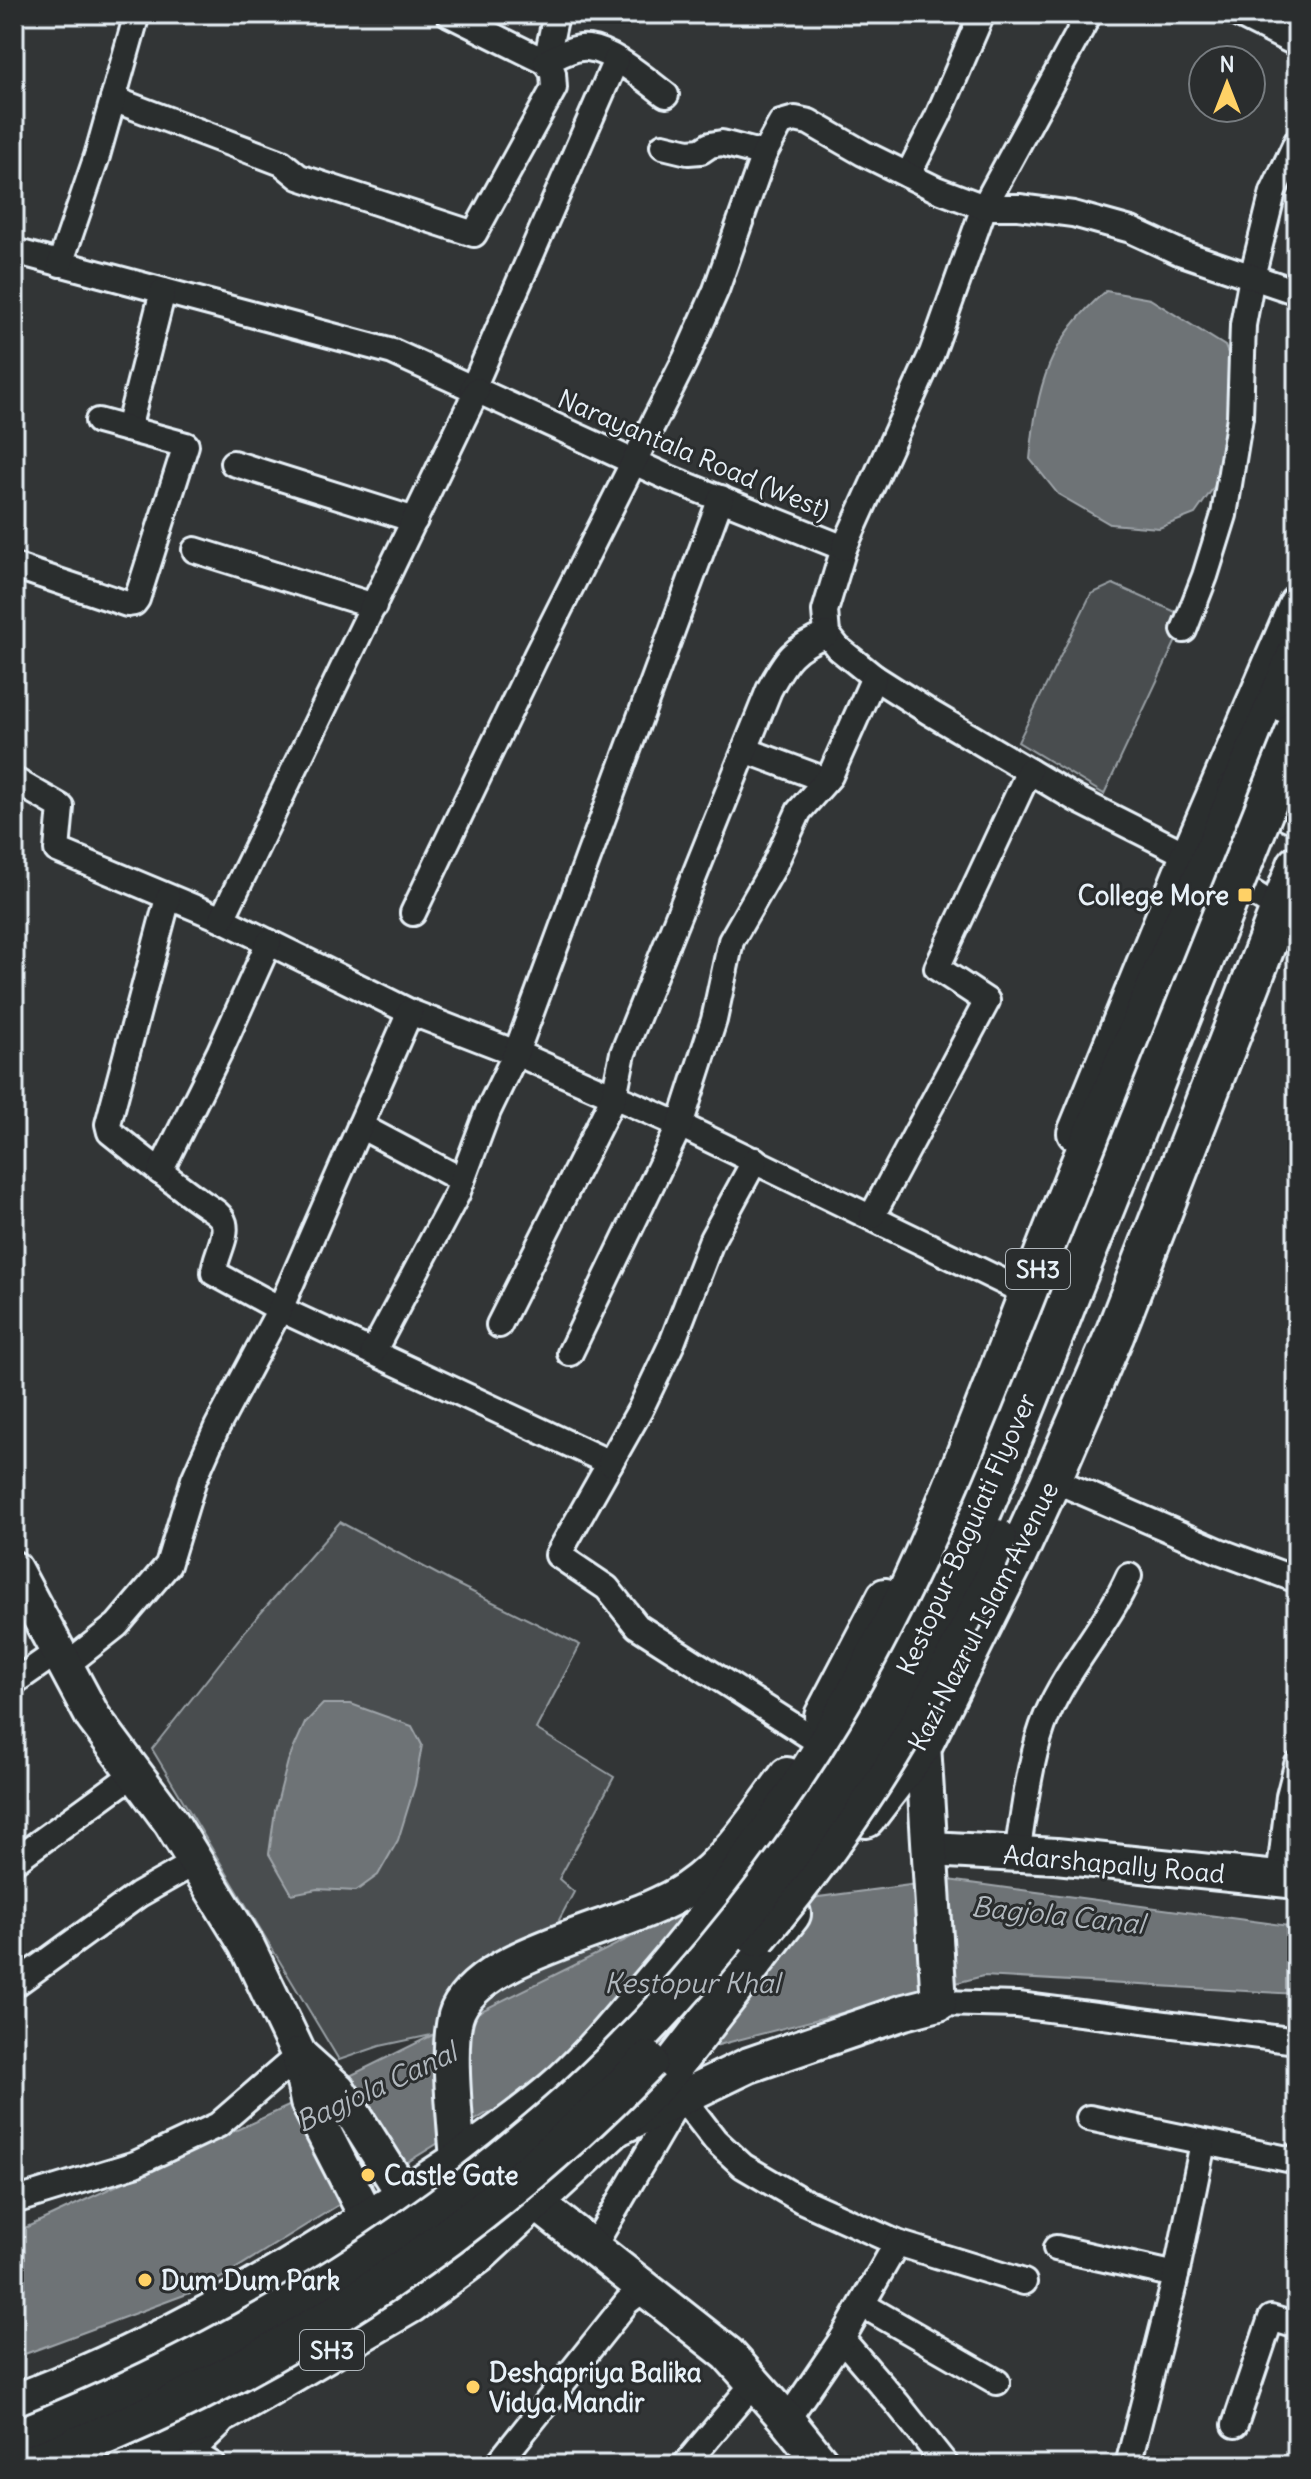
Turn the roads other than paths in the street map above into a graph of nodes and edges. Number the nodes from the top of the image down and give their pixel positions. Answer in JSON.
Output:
{"nodes":[{"id":1,"x":137,"y":14,"type":"edge"},
{"id":2,"x":449,"y":14,"type":"edge"},
{"id":3,"x":556,"y":14,"type":"edge"},
{"id":4,"x":982,"y":14,"type":"edge"},
{"id":5,"x":1089,"y":14,"type":"edge"},
{"id":6,"x":1237,"y":14,"type":"edge"},
{"id":7,"x":1297,"y":44,"type":"edge"},
{"id":8,"x":616,"y":60,"type":"junction"},
{"id":9,"x":546,"y":62,"type":"junction"},
{"id":10,"x":666,"y":95,"type":"dead end"},
{"id":11,"x":113,"y":99,"type":"junction"},
{"id":12,"x":1297,"y":141,"type":"edge"},
{"id":13,"x":663,"y":146,"type":"dead end"},
{"id":14,"x":764,"y":154,"type":"junction"},
{"id":15,"x":908,"y":175,"type":"junction"},
{"id":16,"x":984,"y":207,"type":"junction"},
{"id":17,"x":14,"y":251,"type":"edge"},
{"id":18,"x":60,"y":264,"type":"junction"},
{"id":19,"x":1252,"y":277,"type":"junction"},
{"id":20,"x":163,"y":291,"type":"junction"},
{"id":21,"x":1297,"y":292,"type":"edge"},
{"id":22,"x":475,"y":389,"type":"junction"},
{"id":23,"x":98,"y":421,"type":"dead end"},
{"id":24,"x":128,"y":429,"type":"junction"},
{"id":25,"x":634,"y":461,"type":"junction"},
{"id":26,"x":233,"y":463,"type":"dead end"},
{"id":27,"x":721,"y":498,"type":"junction"},
{"id":28,"x":415,"y":520,"type":"junction"},
{"id":29,"x":844,"y":548,"type":"junction"},
{"id":30,"x":195,"y":550,"type":"dead end"},
{"id":31,"x":14,"y":566,"type":"edge"},
{"id":32,"x":1297,"y":603,"type":"edge"},
{"id":33,"x":374,"y":606,"type":"junction"},
{"id":34,"x":1184,"y":630,"type":"dead end"},
{"id":35,"x":827,"y":634,"type":"junction"},
{"id":36,"x":1297,"y":654,"type":"edge"},
{"id":37,"x":874,"y":677,"type":"junction"},
{"id":38,"x":1297,"y":728,"type":"edge"},
{"id":39,"x":745,"y":750,"type":"junction"},
{"id":40,"x":1029,"y":771,"type":"junction"},
{"id":41,"x":14,"y":780,"type":"edge"},
{"id":42,"x":826,"y":780,"type":"junction"},
{"id":43,"x":1229,"y":786,"type":"junction"},
{"id":44,"x":1297,"y":799,"type":"edge"},
{"id":45,"x":1297,"y":814,"type":"edge"},
{"id":46,"x":1197,"y":860,"type":"junction"},
{"id":47,"x":1297,"y":865,"type":"edge"},
{"id":48,"x":168,"y":898,"type":"junction"},
{"id":49,"x":413,"y":913,"type":"dead end"},
{"id":50,"x":1288,"y":915,"type":"edge"},
{"id":51,"x":222,"y":919,"type":"junction"},
{"id":52,"x":269,"y":942,"type":"junction"},
{"id":53,"x":410,"y":1012,"type":"junction"},
{"id":54,"x":516,"y":1053,"type":"junction"},
{"id":55,"x":614,"y":1096,"type":"junction"},
{"id":56,"x":680,"y":1125,"type":"junction"},
{"id":57,"x":360,"y":1126,"type":"junction"},
{"id":58,"x":755,"y":1160,"type":"junction"},
{"id":59,"x":160,"y":1172,"type":"junction"},
{"id":60,"x":462,"y":1180,"type":"junction"},
{"id":61,"x":872,"y":1216,"type":"junction"},
{"id":62,"x":1014,"y":1287,"type":"junction"},
{"id":63,"x":280,"y":1309,"type":"junction"},
{"id":64,"x":499,"y":1325,"type":"dead end"},
{"id":65,"x":373,"y":1352,"type":"junction"},
{"id":66,"x":570,"y":1353,"type":"dead end"},
{"id":67,"x":610,"y":1463,"type":"junction"},
{"id":68,"x":1052,"y":1479,"type":"junction"},
{"id":69,"x":1129,"y":1576,"type":"dead end"},
{"id":70,"x":16,"y":1579,"type":"edge"},
{"id":71,"x":1297,"y":1580,"type":"edge"},
{"id":72,"x":61,"y":1659,"type":"junction"},
{"id":73,"x":14,"y":1682,"type":"edge"},
{"id":74,"x":811,"y":1737,"type":"junction"},
{"id":75,"x":923,"y":1744,"type":"junction"},
{"id":76,"x":1297,"y":1765,"type":"edge"},
{"id":77,"x":135,"y":1773,"type":"junction"},
{"id":78,"x":1017,"y":1854,"type":"junction"},
{"id":79,"x":14,"y":1861,"type":"edge"},
{"id":80,"x":196,"y":1862,"type":"junction"},
{"id":81,"x":932,"y":1862,"type":"junction"},
{"id":82,"x":1288,"y":1880,"type":"edge"},
{"id":83,"x":14,"y":1985,"type":"edge"},
{"id":84,"x":939,"y":1998,"type":"junction"},
{"id":85,"x":1297,"y":2041,"type":"edge"},
{"id":86,"x":299,"y":2055,"type":"junction"},
{"id":87,"x":681,"y":2096,"type":"junction"},
{"id":88,"x":1089,"y":2118,"type":"dead end"},
{"id":89,"x":611,"y":2131,"type":"junction"},
{"id":90,"x":1203,"y":2143,"type":"junction"},
{"id":91,"x":458,"y":2161,"type":"junction"},
{"id":92,"x":1297,"y":2161,"type":"edge"},
{"id":93,"x":405,"y":2196,"type":"junction"},
{"id":94,"x":15,"y":2198,"type":"edge"},
{"id":95,"x":535,"y":2202,"type":"junction"},
{"id":96,"x":368,"y":2219,"type":"junction"},
{"id":97,"x":897,"y":2243,"type":"junction"},
{"id":98,"x":1056,"y":2248,"type":"dead end"},
{"id":99,"x":592,"y":2249,"type":"junction"},
{"id":100,"x":1176,"y":2275,"type":"junction"},
{"id":101,"x":1024,"y":2282,"type":"dead end"},
{"id":102,"x":644,"y":2289,"type":"junction"},
{"id":103,"x":863,"y":2305,"type":"junction"},
{"id":104,"x":1297,"y":2326,"type":"edge"},
{"id":105,"x":842,"y":2339,"type":"junction"},
{"id":106,"x":997,"y":2382,"type":"dead end"},
{"id":107,"x":754,"y":2383,"type":"junction"},
{"id":108,"x":14,"y":2404,"type":"edge"},
{"id":109,"x":226,"y":2411,"type":"junction"},
{"id":110,"x":787,"y":2420,"type":"junction"},
{"id":111,"x":1235,"y":2425,"type":"dead end"},
{"id":112,"x":14,"y":2440,"type":"edge"},
{"id":113,"x":187,"y":2460,"type":"edge"},
{"id":114,"x":28,"y":2465,"type":"edge"},
{"id":115,"x":107,"y":2465,"type":"edge"},
{"id":116,"x":497,"y":2465,"type":"edge"},
{"id":117,"x":685,"y":2465,"type":"edge"},
{"id":118,"x":823,"y":2465,"type":"edge"},
{"id":119,"x":946,"y":2465,"type":"edge"},
{"id":120,"x":1128,"y":2465,"type":"edge"}],
"edges":[{"from":1,"to":11,"type":"street"},
{"from":2,"to":9,"type":"street"},
{"from":3,"to":9,"type":"street"},
{"from":4,"to":15,"type":"street"},
{"from":5,"to":16,"type":"street"},
{"from":6,"to":7,"type":"street"},
{"from":8,"to":9,"type":"street"},
{"from":8,"to":10,"type":"street"},
{"from":8,"to":22,"type":"street"},
{"from":9,"to":11,"type":"street"},
{"from":11,"to":18,"type":"street"},
{"from":12,"to":19,"type":"street"},
{"from":13,"to":14,"type":"street"},
{"from":14,"to":15,"type":"street"},
{"from":14,"to":25,"type":"street"},
{"from":15,"to":16,"type":"street"},
{"from":16,"to":19,"type":"street"},
{"from":16,"to":29,"type":"street"},
{"from":17,"to":18,"type":"street","name":"Narayantala Road (West)"},
{"from":18,"to":20,"type":"street","name":"Narayantala Road (West)"},
{"from":19,"to":21,"type":"street"},
{"from":19,"to":34,"type":"street"},
{"from":20,"to":22,"type":"street","name":"Narayantala Road (West)"},
{"from":20,"to":24,"type":"street"},
{"from":22,"to":25,"type":"street","name":"Narayantala Road (West)"},
{"from":22,"to":28,"type":"street"},
{"from":23,"to":24,"type":"street"},
{"from":24,"to":31,"type":"street"},
{"from":25,"to":27,"type":"street","name":"Narayantala Road (West)"},
{"from":25,"to":49,"type":"street"},
{"from":26,"to":28,"type":"street"},
{"from":27,"to":29,"type":"street","name":"Narayantala Road (West)"},
{"from":27,"to":54,"type":"street"},
{"from":28,"to":33,"type":"street"},
{"from":29,"to":35,"type":"street","name":"Narayantala Road (West)"},
{"from":30,"to":33,"type":"street"},
{"from":32,"to":43,"type":"street"},
{"from":33,"to":51,"type":"street"},
{"from":35,"to":37,"type":"street"},
{"from":35,"to":39,"type":"street"},
{"from":36,"to":43,"type":"main road","number":"SH3"},
{"from":37,"to":40,"type":"street"},
{"from":37,"to":42,"type":"street"},
{"from":38,"to":112,"type":"main road","name":"Kestopur-Baguiati Flyover","bridge":true},
{"from":39,"to":42,"type":"street"},
{"from":39,"to":55,"type":"street"},
{"from":40,"to":46,"type":"street"},
{"from":40,"to":61,"type":"street"},
{"from":41,"to":48,"type":"street"},
{"from":42,"to":56,"type":"street"},
{"from":43,"to":45,"type":"main road"},
{"from":43,"to":46,"type":"main road","number":"SH3"},
{"from":44,"to":114,"type":"main road","name":"Kestopur-Baguiati Flyover","bridge":true},
{"from":46,"to":50,"type":"street"},
{"from":46,"to":62,"type":"street"},
{"from":46,"to":91,"type":"main road","number":"SH3"},
{"from":47,"to":50,"type":"main road","name":"Kazi Nazrul Islam Avenue","number":"SH3"},
{"from":48,"to":51,"type":"street"},
{"from":48,"to":59,"type":"street"},
{"from":50,"to":68,"type":"main road","name":"Kazi Nazrul Islam Avenue","number":"SH3"},
{"from":51,"to":52,"type":"street"},
{"from":52,"to":53,"type":"street"},
{"from":52,"to":59,"type":"street"},
{"from":53,"to":54,"type":"street"},
{"from":53,"to":57,"type":"street"},
{"from":54,"to":55,"type":"street"},
{"from":54,"to":60,"type":"street"},
{"from":55,"to":56,"type":"street"},
{"from":55,"to":64,"type":"street"},
{"from":56,"to":58,"type":"street"},
{"from":56,"to":66,"type":"street"},
{"from":57,"to":60,"type":"street"},
{"from":57,"to":63,"type":"street"},
{"from":58,"to":61,"type":"street"},
{"from":58,"to":67,"type":"street"},
{"from":59,"to":63,"type":"street"},
{"from":60,"to":65,"type":"street"},
{"from":61,"to":62,"type":"street"},
{"from":62,"to":74,"type":"street"},
{"from":63,"to":65,"type":"street"},
{"from":63,"to":72,"type":"street"},
{"from":65,"to":67,"type":"street"},
{"from":67,"to":74,"type":"street"},
{"from":68,"to":71,"type":"street"},
{"from":68,"to":75,"type":"main road","name":"Kazi Nazrul Islam Avenue","number":"SH3"},
{"from":69,"to":78,"type":"street"},
{"from":70,"to":72,"type":"street"},
{"from":72,"to":73,"type":"street"},
{"from":72,"to":77,"type":"street"},
{"from":74,"to":91,"type":"street"},
{"from":75,"to":81,"type":"street"},
{"from":75,"to":89,"type":"main road","name":"Kazi Nazrul Islam Avenue","number":"SH3"},
{"from":76,"to":82,"type":"street"},
{"from":77,"to":79,"type":"street"},
{"from":77,"to":80,"type":"street"},
{"from":78,"to":81,"type":"street","name":"Adarshapally Road"},
{"from":78,"to":82,"type":"street","name":"Adarshapally Road"},
{"from":80,"to":83,"type":"street"},
{"from":80,"to":86,"type":"street"},
{"from":81,"to":84,"type":"street"},
{"from":84,"to":85,"type":"street"},
{"from":84,"to":87,"type":"street"},
{"from":86,"to":93,"type":"street"},
{"from":86,"to":94,"type":"street"},
{"from":86,"to":96,"type":"street"},
{"from":87,"to":89,"type":"street"},
{"from":87,"to":97,"type":"street"},
{"from":87,"to":99,"type":"street"},
{"from":88,"to":90,"type":"street"},
{"from":89,"to":95,"type":"main road","name":"Kazi Nazrul Islam Avenue","number":"SH3"},
{"from":90,"to":92,"type":"street"},
{"from":90,"to":100,"type":"street"},
{"from":91,"to":93,"type":"main road","number":"SH3"},
{"from":93,"to":96,"type":"main road","number":"SH3"},
{"from":95,"to":99,"type":"street"},
{"from":95,"to":109,"type":"main road","name":"Kazi Nazrul Islam Avenue","number":"SH3"},
{"from":96,"to":108,"type":"main road","number":"SH3"},
{"from":97,"to":101,"type":"street"},
{"from":97,"to":103,"type":"street"},
{"from":98,"to":100,"type":"street"},
{"from":99,"to":102,"type":"street"},
{"from":100,"to":120,"type":"street"},
{"from":102,"to":107,"type":"street"},
{"from":102,"to":116,"type":"street"},
{"from":103,"to":105,"type":"street"},
{"from":103,"to":106,"type":"street"},
{"from":104,"to":111,"type":"street"},
{"from":105,"to":110,"type":"street"},
{"from":105,"to":119,"type":"street"},
{"from":107,"to":110,"type":"street"},
{"from":107,"to":117,"type":"street"},
{"from":109,"to":113,"type":"street"},
{"from":109,"to":115,"type":"main road","name":"Kazi Nazrul Islam Avenue","number":"SH3"},
{"from":110,"to":118,"type":"street"}]}
